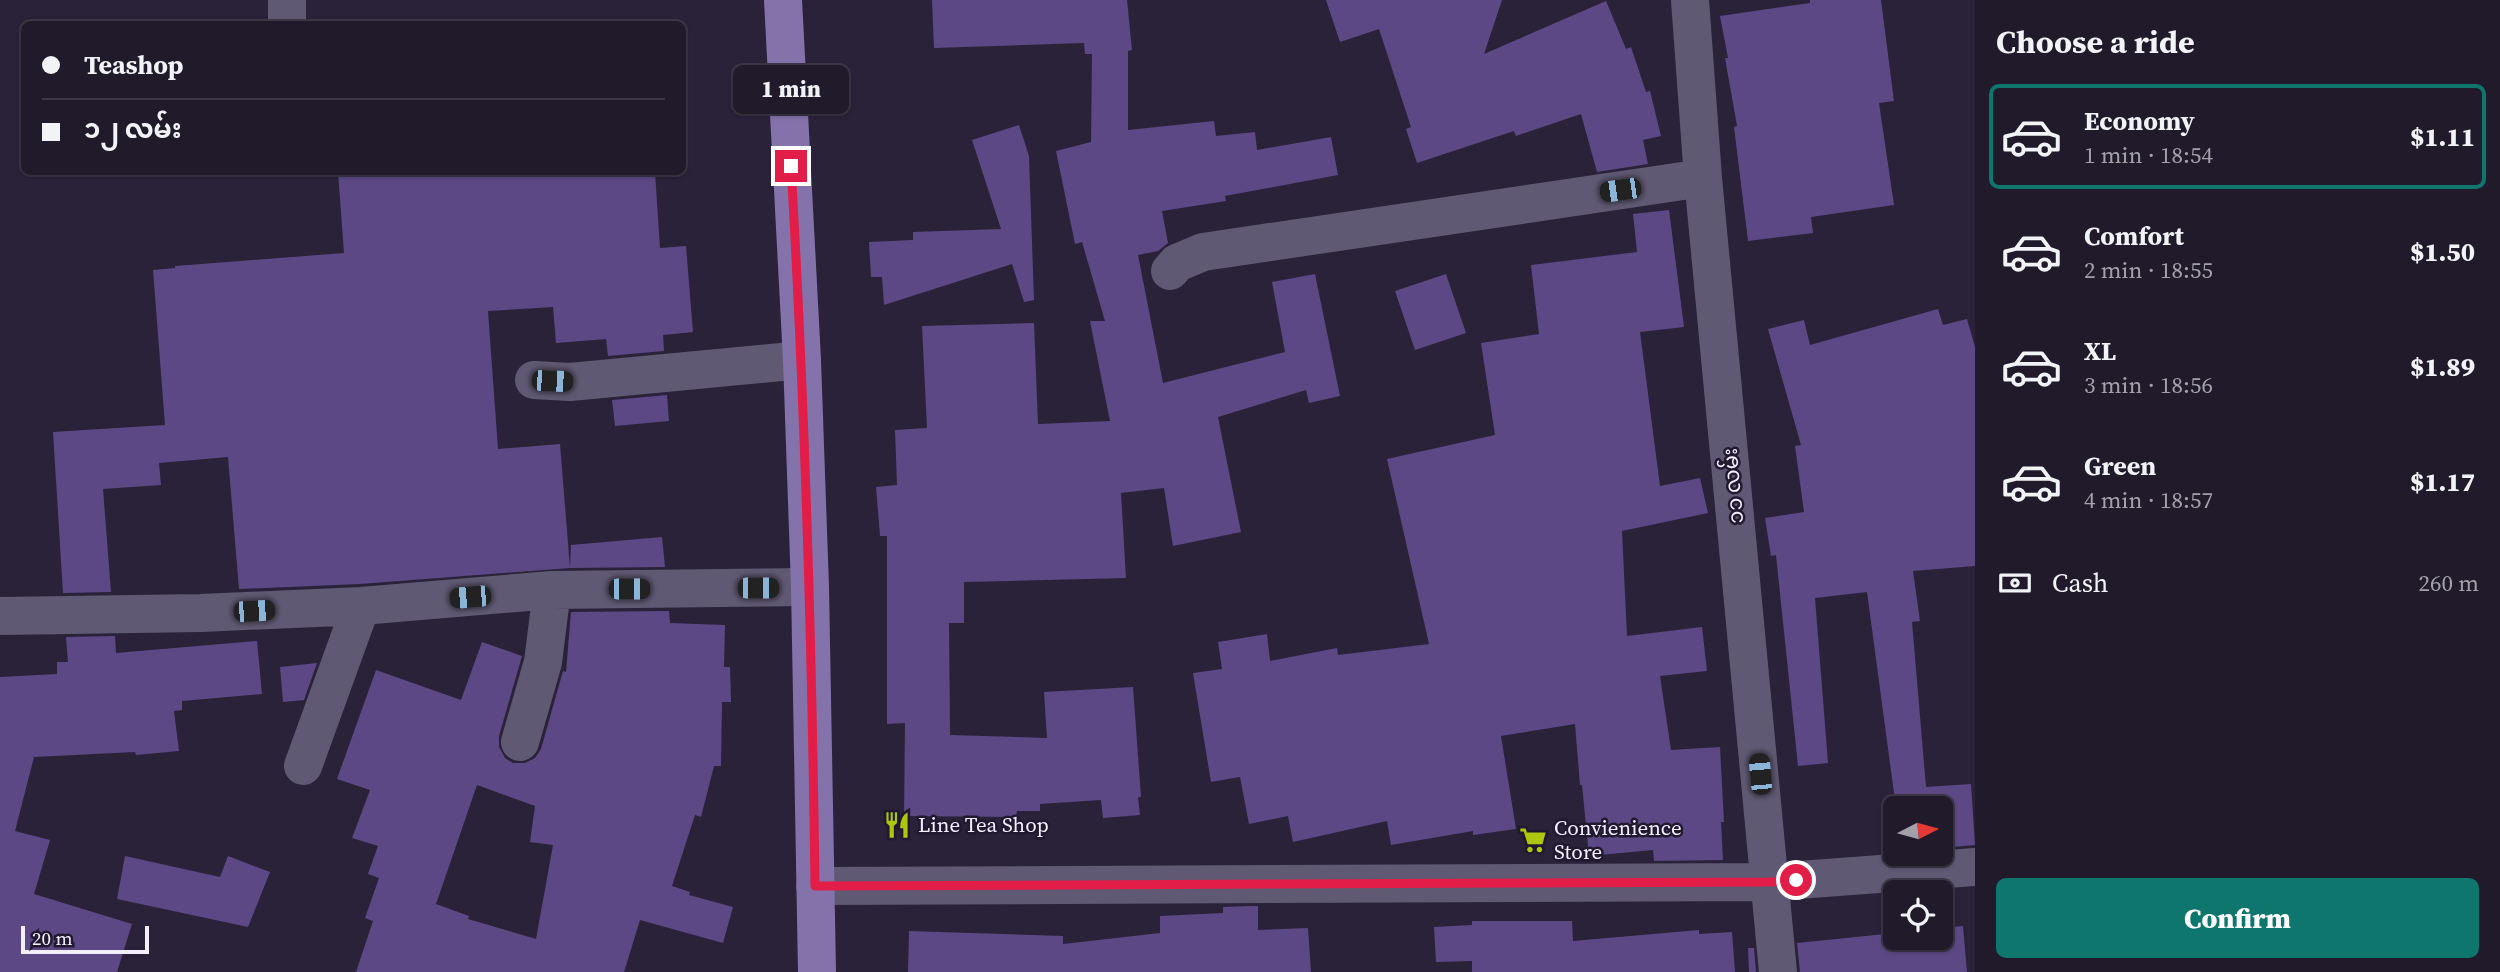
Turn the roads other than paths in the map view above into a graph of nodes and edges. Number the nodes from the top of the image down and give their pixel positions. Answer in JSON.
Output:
{"nodes":[{"id":1,"x":287,"y":0,"type":"edge"},
{"id":2,"x":783,"y":0,"type":"edge"},
{"id":3,"x":1690,"y":0,"type":"edge"},
{"id":4,"x":287,"y":21,"type":"edge"},
{"id":5,"x":1703,"y":178,"type":"junction"},
{"id":6,"x":1170,"y":271,"type":"dead end"},
{"id":7,"x":802,"y":360,"type":"junction"},
{"id":8,"x":534,"y":380,"type":"dead end"},
{"id":9,"x":810,"y":587,"type":"junction"},
{"id":10,"x":552,"y":590,"type":"junction"},
{"id":11,"x":361,"y":606,"type":"junction"},
{"id":12,"x":0,"y":616,"type":"edge"},
{"id":13,"x":520,"y":742,"type":"dead end"},
{"id":14,"x":303,"y":766,"type":"dead end"},
{"id":15,"x":1975,"y":867,"type":"edge"},
{"id":16,"x":1771,"y":882,"type":"junction"},
{"id":17,"x":815,"y":886,"type":"junction"},
{"id":18,"x":817,"y":972,"type":"edge"},
{"id":19,"x":1778,"y":972,"type":"edge"}],
"edges":[{"from":1,"to":4,"type":"street"},
{"from":2,"to":7,"type":"main road"},
{"from":3,"to":5,"type":"street","name":"၁၁ လမ်း"},
{"from":5,"to":6,"type":"street"},
{"from":5,"to":16,"type":"street","name":"၁၁ လမ်း"},
{"from":7,"to":8,"type":"street"},
{"from":7,"to":9,"type":"main road"},
{"from":9,"to":10,"type":"street"},
{"from":9,"to":17,"type":"main road"},
{"from":10,"to":11,"type":"street"},
{"from":10,"to":13,"type":"street"},
{"from":11,"to":12,"type":"street"},
{"from":11,"to":14,"type":"street"},
{"from":15,"to":16,"type":"street"},
{"from":16,"to":17,"type":"street"},
{"from":16,"to":19,"type":"street","name":"၁၁ လမ်း"},
{"from":17,"to":18,"type":"main road"}]}
